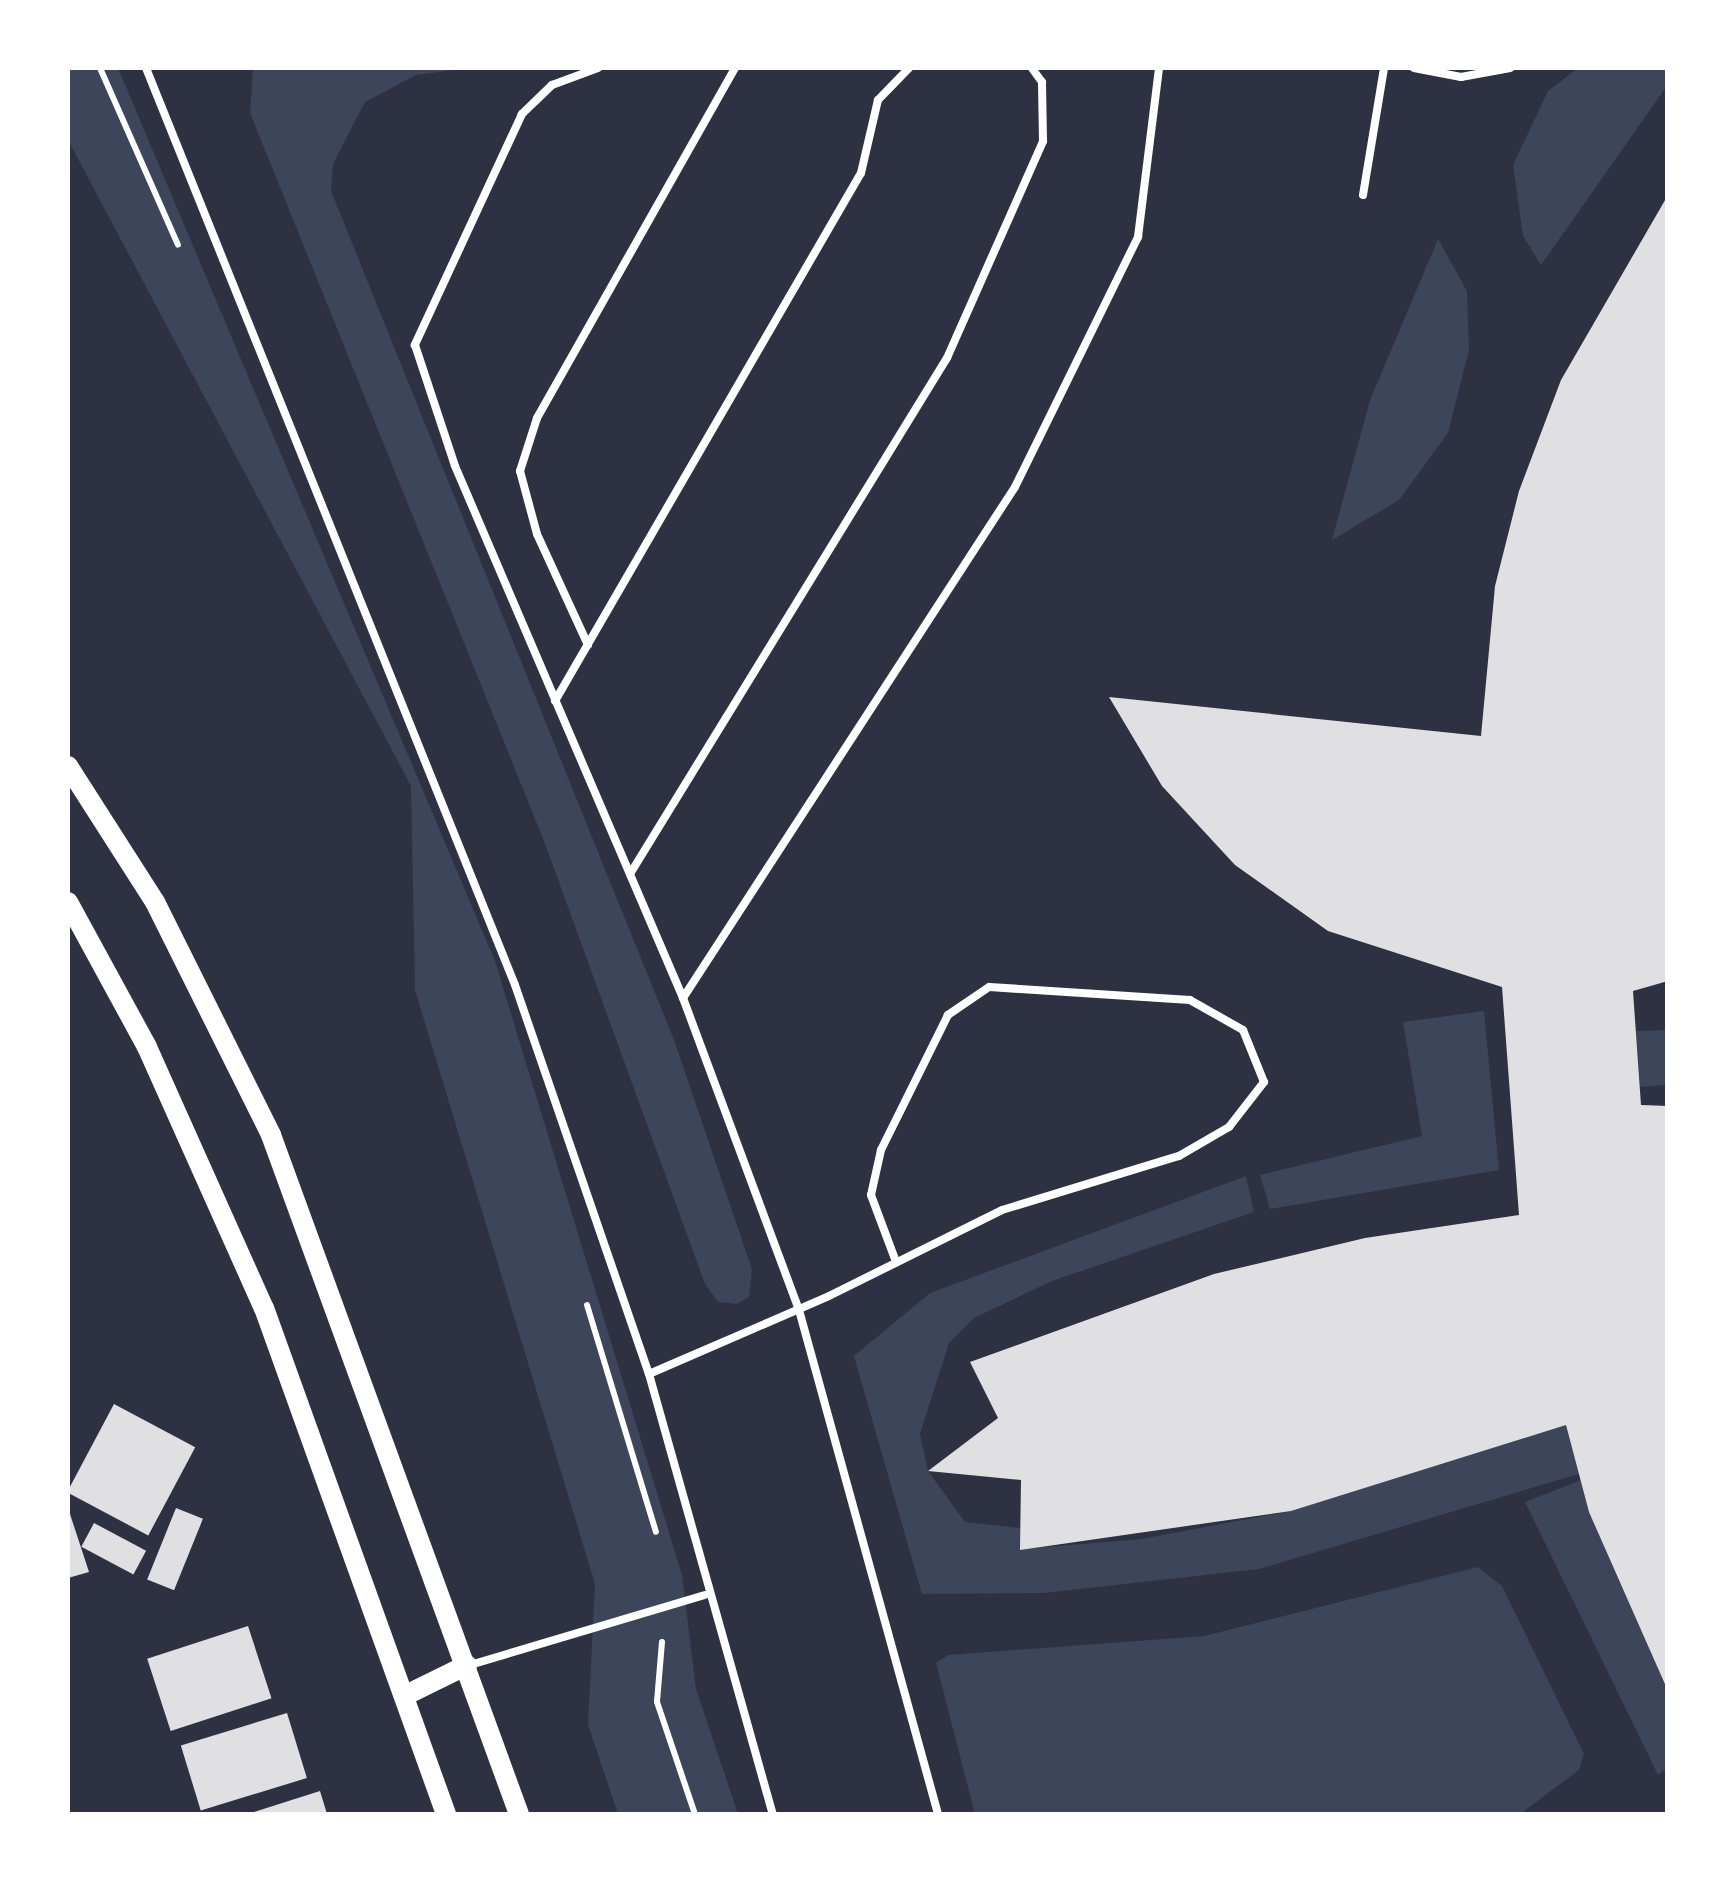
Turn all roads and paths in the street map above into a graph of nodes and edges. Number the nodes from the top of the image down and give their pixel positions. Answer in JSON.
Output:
{"nodes":[{"id":1,"x":100,"y":68,"type":"edge"},
{"id":2,"x":146,"y":68,"type":"edge"},
{"id":3,"x":598,"y":68,"type":"edge"},
{"id":4,"x":735,"y":68,"type":"edge"},
{"id":5,"x":909,"y":68,"type":"edge"},
{"id":6,"x":1032,"y":68,"type":"edge"},
{"id":7,"x":1159,"y":68,"type":"edge"},
{"id":8,"x":1384,"y":68,"type":"edge"},
{"id":9,"x":1414,"y":68,"type":"edge"},
{"id":10,"x":1510,"y":68,"type":"edge"},
{"id":11,"x":1363,"y":195,"type":"dead end"},
{"id":12,"x":187,"y":266,"type":"dead end"},
{"id":13,"x":588,"y":645,"type":"junction"},
{"id":14,"x":555,"y":701,"type":"junction"},
{"id":15,"x":68,"y":766,"type":"edge"},
{"id":16,"x":630,"y":874,"type":"junction"},
{"id":17,"x":68,"y":902,"type":"edge"},
{"id":18,"x":683,"y":998,"type":"junction"},
{"id":19,"x":896,"y":1262,"type":"junction"},
{"id":20,"x":582,"y":1290,"type":"dead end"},
{"id":21,"x":799,"y":1310,"type":"junction"},
{"id":22,"x":649,"y":1374,"type":"junction"},
{"id":23,"x":658,"y":1538,"type":"dead end"},
{"id":24,"x":705,"y":1595,"type":"junction"},
{"id":25,"x":664,"y":1609,"type":"junction"},
{"id":26,"x":467,"y":1665,"type":"junction"},
{"id":27,"x":406,"y":1695,"type":"junction"},
{"id":28,"x":446,"y":1814,"type":"edge"},
{"id":29,"x":520,"y":1814,"type":"edge"},
{"id":30,"x":695,"y":1814,"type":"edge"},
{"id":31,"x":773,"y":1814,"type":"edge"},
{"id":32,"x":938,"y":1814,"type":"edge"}],
"edges":[{"from":1,"to":12,"type":"path"},
{"from":2,"to":22,"type":"lane"},
{"from":3,"to":14,"type":"lane"},
{"from":4,"to":13,"type":"lane"},
{"from":5,"to":13,"type":"lane"},
{"from":6,"to":16,"type":"lane"},
{"from":7,"to":18,"type":"lane"},
{"from":8,"to":11,"type":"lane"},
{"from":9,"to":10,"type":"lane"},
{"from":13,"to":14,"type":"lane"},
{"from":14,"to":16,"type":"lane"},
{"from":15,"to":26,"type":"main road"},
{"from":16,"to":18,"type":"lane"},
{"from":17,"to":27,"type":"main road"},
{"from":18,"to":21,"type":"lane"},
{"from":19,"to":19,"type":"lane"},
{"from":19,"to":21,"type":"lane"},
{"from":20,"to":23,"type":"path"},
{"from":21,"to":22,"type":"lane"},
{"from":21,"to":32,"type":"lane"},
{"from":22,"to":24,"type":"lane"},
{"from":24,"to":25,"type":"lane"},
{"from":24,"to":31,"type":"lane"},
{"from":25,"to":26,"type":"lane"},
{"from":25,"to":30,"type":"path"},
{"from":26,"to":27,"type":"main road"},
{"from":26,"to":29,"type":"main road"},
{"from":27,"to":28,"type":"main road"}]}
